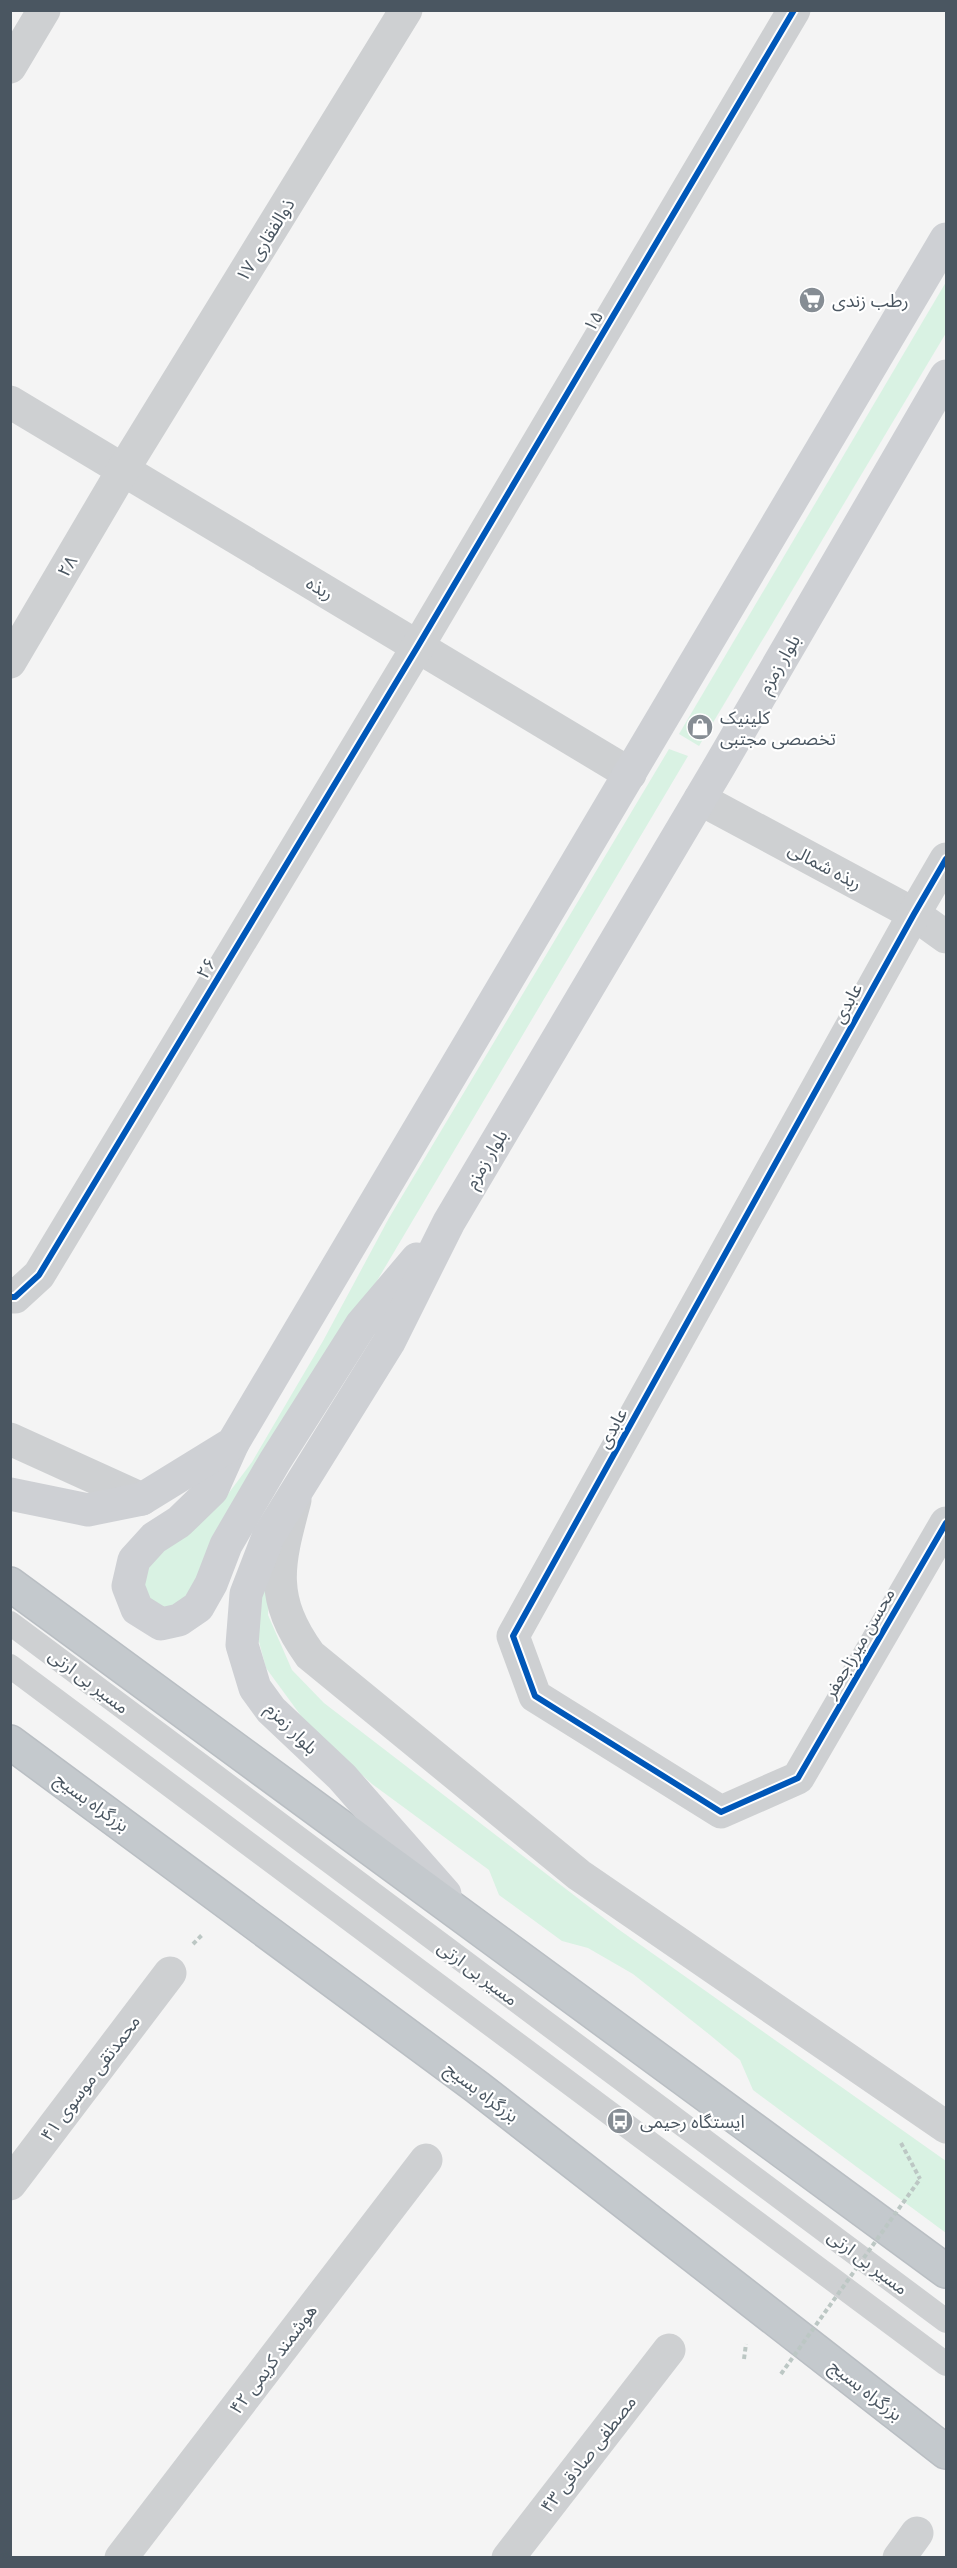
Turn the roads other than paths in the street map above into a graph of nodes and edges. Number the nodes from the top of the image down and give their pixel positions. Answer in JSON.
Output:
{"nodes":[{"id":1,"x":44,"y":10,"type":"edge"},
{"id":2,"x":406,"y":10,"type":"edge"},
{"id":3,"x":794,"y":10,"type":"edge"},
{"id":4,"x":10,"y":67,"type":"edge"},
{"id":5,"x":946,"y":239,"type":"edge"},
{"id":6,"x":946,"y":376,"type":"edge"},
{"id":7,"x":10,"y":402,"type":"edge"},
{"id":8,"x":123,"y":470,"type":"junction"},
{"id":9,"x":418,"y":646,"type":"junction"},
{"id":10,"x":10,"y":662,"type":"edge"},
{"id":11,"x":630,"y":774,"type":"junction"},
{"id":12,"x":700,"y":799,"type":"junction"},
{"id":13,"x":946,"y":859,"type":"edge"},
{"id":14,"x":914,"y":914,"type":"junction"},
{"id":15,"x":946,"y":937,"type":"edge"},
{"id":16,"x":449,"y":1222,"type":"junction"},
{"id":17,"x":10,"y":1297,"type":"edge"},
{"id":18,"x":10,"y":1439,"type":"edge"},
{"id":19,"x":233,"y":1443,"type":"junction"},
{"id":20,"x":297,"y":1490,"type":"junction"},
{"id":21,"x":10,"y":1494,"type":"edge"},
{"id":22,"x":142,"y":1499,"type":"junction"},
{"id":23,"x":946,"y":1523,"type":"edge"},
{"id":24,"x":10,"y":1584,"type":"edge"},
{"id":25,"x":10,"y":1623,"type":"edge"},
{"id":26,"x":10,"y":1666,"type":"edge"},
{"id":27,"x":10,"y":1742,"type":"edge"},
{"id":28,"x":798,"y":1778,"type":"joint"},
{"id":29,"x":468,"y":1920,"type":"junction"},
{"id":30,"x":170,"y":1973,"type":"dead end"},
{"id":31,"x":946,"y":2127,"type":"edge"},
{"id":32,"x":426,"y":2160,"type":"dead end"},
{"id":33,"x":10,"y":2184,"type":"edge"},
{"id":34,"x":946,"y":2271,"type":"edge"},
{"id":35,"x":946,"y":2321,"type":"edge"},
{"id":36,"x":669,"y":2350,"type":"dead end"},
{"id":37,"x":946,"y":2364,"type":"edge"},
{"id":38,"x":946,"y":2452,"type":"edge"},
{"id":39,"x":121,"y":2558,"type":"edge"},
{"id":40,"x":508,"y":2558,"type":"edge"}],
"edges":[{"from":1,"to":4,"type":"street"},
{"from":2,"to":8,"type":"street","name":"ذوالفقاری ۱۷"},
{"from":3,"to":9,"type":"street","name":"۱۵"},
{"from":5,"to":11,"type":"main road"},
{"from":6,"to":12,"type":"main road","name":"بلوار زمزم"},
{"from":7,"to":8,"type":"street","name":"ربذه"},
{"from":8,"to":9,"type":"street","name":"ربذه"},
{"from":8,"to":10,"type":"street","name":"۲۸"},
{"from":9,"to":11,"type":"street","name":"ربذه"},
{"from":9,"to":17,"type":"street","name":"۲۶"},
{"from":11,"to":19,"type":"main road"},
{"from":12,"to":14,"type":"street","name":"ربذه شمالی"},
{"from":12,"to":16,"type":"main road","name":"بلوار زمزم"},
{"from":13,"to":14,"type":"street"},
{"from":14,"to":15,"type":"street","name":"ربذه شمالی"},
{"from":14,"to":28,"type":"street","name":"عابدی"},
{"from":16,"to":19,"type":"main road"},
{"from":16,"to":20,"type":"main road","name":"بلوار زمزم"},
{"from":18,"to":22,"type":"street"},
{"from":19,"to":22,"type":"main road"},
{"from":20,"to":29,"type":"main road","name":"بلوار زمزم"},
{"from":20,"to":31,"type":"street"},
{"from":21,"to":22,"type":"main road"},
{"from":23,"to":28,"type":"street","name":"محسن میرزاجعفر"},
{"from":24,"to":29,"type":"highway"},
{"from":25,"to":35,"type":"lane","name":"مسیر بی ارتی"},
{"from":26,"to":37,"type":"lane","name":"مسیر بی ارتی"},
{"from":27,"to":38,"type":"highway","name":"بزرگراه بسیج"},
{"from":29,"to":34,"type":"highway"},
{"from":30,"to":33,"type":"street","name":"محمدتقی موسوی ۴۱"},
{"from":32,"to":39,"type":"street","name":"هوشمند کریمی ۴۲"},
{"from":36,"to":40,"type":"street","name":"مصطفی صادقی ۴۳"}]}
